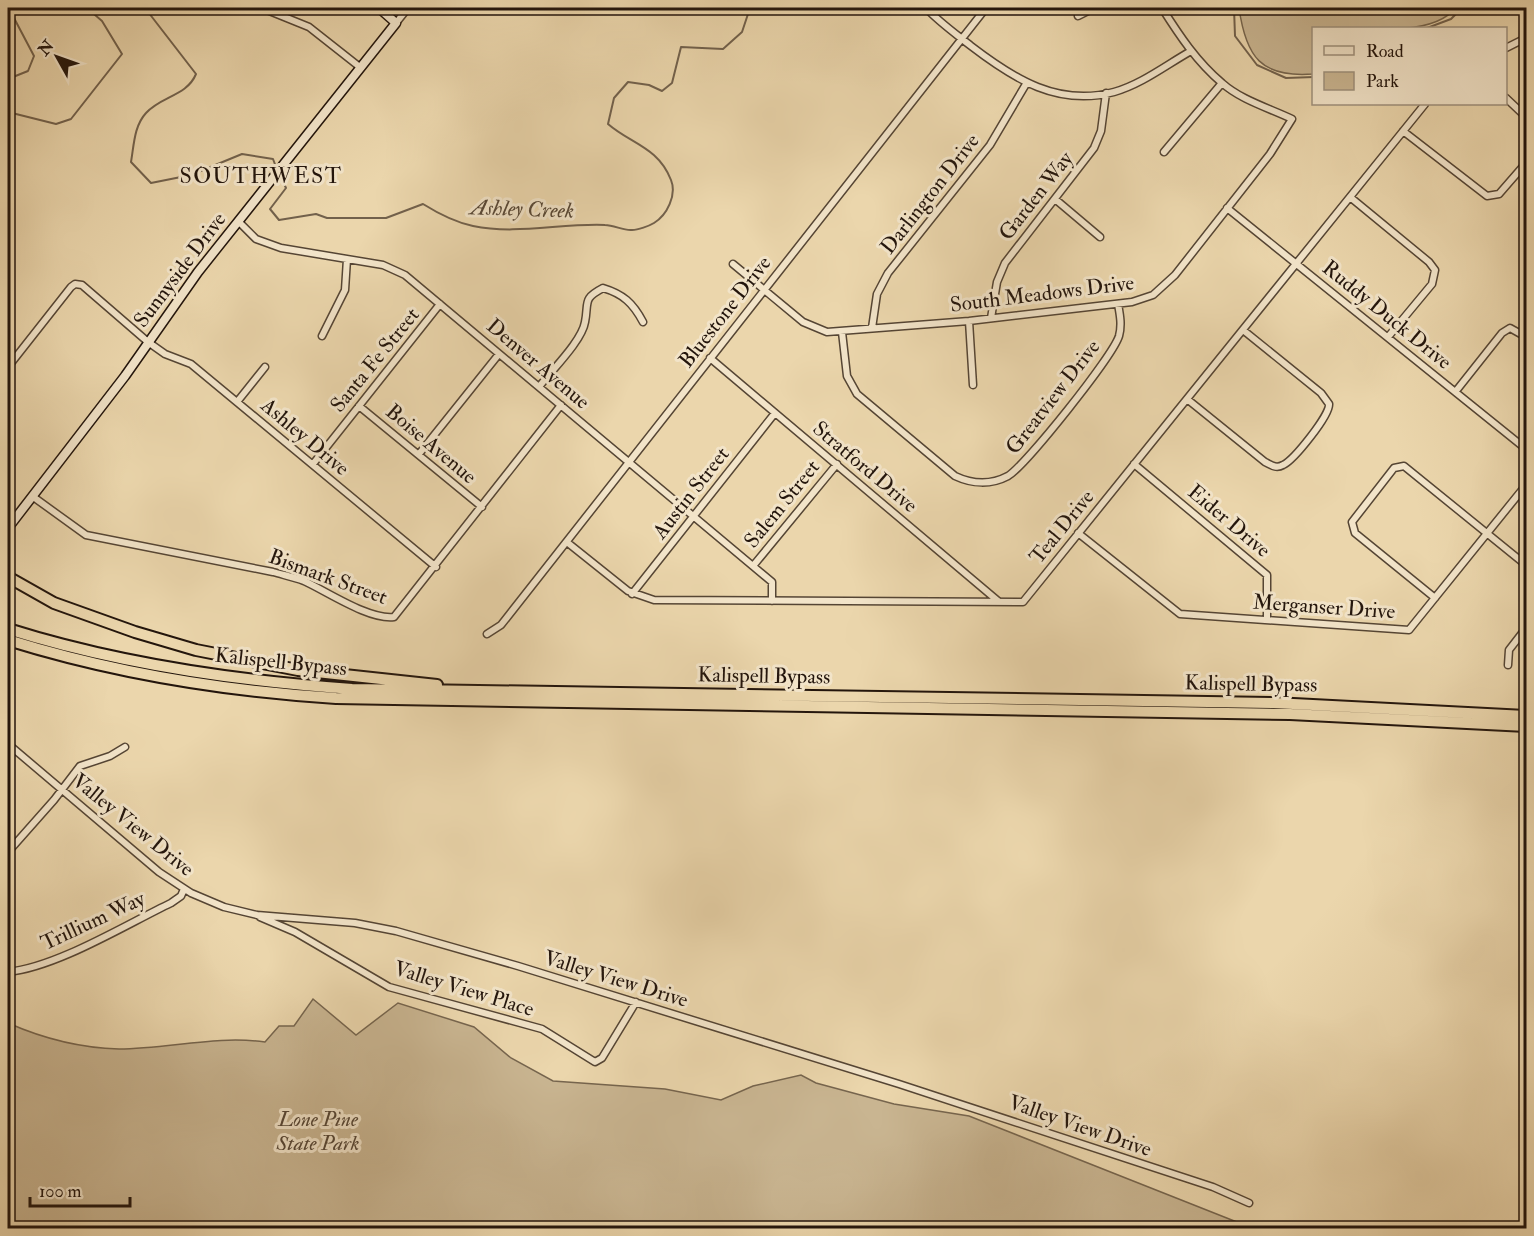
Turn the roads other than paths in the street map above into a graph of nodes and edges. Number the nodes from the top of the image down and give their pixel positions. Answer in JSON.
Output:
{"nodes":[{"id":1,"x":262,"y":8,"type":"edge"},
{"id":2,"x":379,"y":8,"type":"edge"},
{"id":3,"x":408,"y":8,"type":"edge"},
{"id":4,"x":926,"y":8,"type":"edge"},
{"id":5,"x":986,"y":8,"type":"edge"},
{"id":6,"x":1094,"y":8,"type":"edge"},
{"id":7,"x":1161,"y":8,"type":"edge"},
{"id":8,"x":1078,"y":16,"type":"dead end"},
{"id":9,"x":396,"y":22,"type":"junction"},
{"id":10,"x":1527,"y":38,"type":"edge"},
{"id":11,"x":961,"y":39,"type":"junction"},
{"id":12,"x":1507,"y":48,"type":"edge"},
{"id":13,"x":1191,"y":51,"type":"junction"},
{"id":14,"x":361,"y":68,"type":"junction"},
{"id":15,"x":1222,"y":83,"type":"junction"},
{"id":16,"x":1026,"y":84,"type":"junction"},
{"id":17,"x":1106,"y":93,"type":"junction"},
{"id":18,"x":1507,"y":99,"type":"edge"},
{"id":19,"x":1424,"y":105,"type":"edge"},
{"id":20,"x":1527,"y":117,"type":"edge"},
{"id":21,"x":1403,"y":131,"type":"junction"},
{"id":22,"x":1164,"y":152,"type":"dead end"},
{"id":23,"x":1527,"y":163,"type":"edge"},
{"id":24,"x":1350,"y":197,"type":"junction"},
{"id":25,"x":1055,"y":199,"type":"junction"},
{"id":26,"x":1227,"y":208,"type":"junction"},
{"id":27,"x":239,"y":222,"type":"junction"},
{"id":28,"x":1100,"y":237,"type":"dead end"},
{"id":29,"x":346,"y":259,"type":"junction"},
{"id":30,"x":733,"y":264,"type":"dead end"},
{"id":31,"x":1296,"y":264,"type":"junction"},
{"id":32,"x":763,"y":289,"type":"junction"},
{"id":33,"x":440,"y":304,"type":"junction"},
{"id":34,"x":1118,"y":304,"type":"junction"},
{"id":35,"x":991,"y":318,"type":"junction"},
{"id":36,"x":969,"y":321,"type":"junction"},
{"id":37,"x":643,"y":322,"type":"dead end"},
{"id":38,"x":872,"y":328,"type":"junction"},
{"id":39,"x":1243,"y":330,"type":"junction"},
{"id":40,"x":842,"y":332,"type":"junction"},
{"id":41,"x":322,"y":336,"type":"dead end"},
{"id":42,"x":1527,"y":336,"type":"edge"},
{"id":43,"x":1388,"y":337,"type":"junction"},
{"id":44,"x":148,"y":342,"type":"junction"},
{"id":45,"x":499,"y":354,"type":"junction"},
{"id":46,"x":710,"y":358,"type":"junction"},
{"id":47,"x":8,"y":367,"type":"edge"},
{"id":48,"x":265,"y":367,"type":"dead end"},
{"id":49,"x":973,"y":385,"type":"dead end"},
{"id":50,"x":539,"y":387,"type":"junction"},
{"id":51,"x":1456,"y":391,"type":"junction"},
{"id":52,"x":1187,"y":399,"type":"junction"},
{"id":53,"x":237,"y":402,"type":"junction"},
{"id":54,"x":561,"y":405,"type":"junction"},
{"id":55,"x":359,"y":406,"type":"junction"},
{"id":56,"x":775,"y":413,"type":"junction"},
{"id":57,"x":1527,"y":449,"type":"edge"},
{"id":58,"x":419,"y":454,"type":"junction"},
{"id":59,"x":630,"y":462,"type":"junction"},
{"id":60,"x":313,"y":464,"type":"junction"},
{"id":61,"x":837,"y":464,"type":"junction"},
{"id":62,"x":1134,"y":464,"type":"junction"},
{"id":63,"x":1527,"y":485,"type":"edge"},
{"id":64,"x":32,"y":496,"type":"junction"},
{"id":65,"x":482,"y":507,"type":"junction"},
{"id":66,"x":695,"y":516,"type":"junction"},
{"id":67,"x":8,"y":528,"type":"edge"},
{"id":68,"x":1078,"y":533,"type":"junction"},
{"id":69,"x":1488,"y":534,"type":"junction"},
{"id":70,"x":568,"y":543,"type":"junction"},
{"id":71,"x":1527,"y":565,"type":"edge"},
{"id":72,"x":753,"y":566,"type":"junction"},
{"id":73,"x":436,"y":567,"type":"junction"},
{"id":74,"x":8,"y":577,"type":"edge"},
{"id":75,"x":632,"y":594,"type":"junction"},
{"id":76,"x":1435,"y":598,"type":"junction"},
{"id":77,"x":772,"y":601,"type":"junction"},
{"id":78,"x":999,"y":602,"type":"junction"},
{"id":79,"x":1267,"y":620,"type":"junction"},
{"id":80,"x":1527,"y":628,"type":"edge"},
{"id":81,"x":8,"y":629,"type":"edge"},
{"id":82,"x":487,"y":634,"type":"dead end"},
{"id":83,"x":8,"y":640,"type":"edge"},
{"id":84,"x":1508,"y":665,"type":"dead end"},
{"id":85,"x":476,"y":692,"type":"junction"},
{"id":86,"x":1527,"y":716,"type":"edge"},
{"id":87,"x":1527,"y":726,"type":"edge"},
{"id":88,"x":8,"y":744,"type":"edge"},
{"id":89,"x":125,"y":747,"type":"dead end"},
{"id":90,"x":62,"y":790,"type":"junction"},
{"id":91,"x":8,"y":852,"type":"edge"},
{"id":92,"x":184,"y":889,"type":"junction"},
{"id":93,"x":257,"y":915,"type":"junction"},
{"id":94,"x":8,"y":972,"type":"edge"},
{"id":95,"x":636,"y":1002,"type":"junction"},
{"id":96,"x":1249,"y":1203,"type":"dead end"}],
"edges":[{"from":1,"to":14,"type":"street"},
{"from":2,"to":9,"type":"street"},
{"from":3,"to":9,"type":"street","name":"Sunnyside Drive"},
{"from":4,"to":11,"type":"street"},
{"from":5,"to":11,"type":"street","name":"Bluestone Drive"},
{"from":6,"to":8,"type":"street"},
{"from":7,"to":13,"type":"street"},
{"from":9,"to":14,"type":"street","name":"Sunnyside Drive"},
{"from":10,"to":12,"type":"street"},
{"from":11,"to":16,"type":"street"},
{"from":11,"to":32,"type":"street","name":"Bluestone Drive"},
{"from":13,"to":15,"type":"street"},
{"from":13,"to":17,"type":"street"},
{"from":14,"to":27,"type":"street","name":"Sunnyside Drive"},
{"from":15,"to":22,"type":"street"},
{"from":15,"to":26,"type":"street","name":"South Meadows Drive"},
{"from":16,"to":17,"type":"street"},
{"from":16,"to":38,"type":"street","name":"Darlington Drive"},
{"from":17,"to":25,"type":"street","name":"Garden Way"},
{"from":18,"to":20,"type":"street"},
{"from":19,"to":21,"type":"street","name":"Teal Drive"},
{"from":21,"to":23,"type":"street"},
{"from":21,"to":24,"type":"street","name":"Teal Drive"},
{"from":24,"to":31,"type":"street","name":"Teal Drive"},
{"from":24,"to":43,"type":"street"},
{"from":25,"to":28,"type":"street"},
{"from":25,"to":35,"type":"street","name":"Garden Way"},
{"from":26,"to":31,"type":"street","name":"Ruddy Duck Drive"},
{"from":26,"to":34,"type":"street","name":"South Meadows Drive"},
{"from":27,"to":29,"type":"street","name":"Denver Avenue"},
{"from":27,"to":44,"type":"street","name":"Sunnyside Drive"},
{"from":29,"to":33,"type":"street","name":"Denver Avenue"},
{"from":29,"to":41,"type":"street"},
{"from":30,"to":32,"type":"street","name":"South Meadows Drive"},
{"from":31,"to":39,"type":"street","name":"Teal Drive"},
{"from":31,"to":43,"type":"street","name":"Ruddy Duck Drive"},
{"from":32,"to":40,"type":"street","name":"South Meadows Drive"},
{"from":32,"to":46,"type":"street","name":"Bluestone Drive"},
{"from":33,"to":45,"type":"street","name":"Denver Avenue"},
{"from":33,"to":55,"type":"street","name":"Santa Fe Street"},
{"from":34,"to":35,"type":"street","name":"South Meadows Drive"},
{"from":34,"to":40,"type":"street","name":"Greatview Drive"},
{"from":35,"to":36,"type":"street","name":"South Meadows Drive"},
{"from":36,"to":38,"type":"street","name":"South Meadows Drive"},
{"from":36,"to":49,"type":"street"},
{"from":37,"to":50,"type":"street"},
{"from":38,"to":40,"type":"street","name":"South Meadows Drive"},
{"from":39,"to":52,"type":"street","name":"Teal Drive"},
{"from":39,"to":52,"type":"street"},
{"from":42,"to":51,"type":"street"},
{"from":43,"to":51,"type":"street","name":"Ruddy Duck Drive"},
{"from":44,"to":47,"type":"street","name":"Ashley Drive"},
{"from":44,"to":53,"type":"street","name":"Ashley Drive"},
{"from":44,"to":64,"type":"street","name":"Sunnyside Drive"},
{"from":45,"to":50,"type":"street","name":"Denver Avenue"},
{"from":45,"to":58,"type":"street"},
{"from":46,"to":56,"type":"street","name":"Stratford Drive"},
{"from":46,"to":59,"type":"street","name":"Bluestone Drive"},
{"from":48,"to":53,"type":"street"},
{"from":50,"to":54,"type":"street","name":"Denver Avenue"},
{"from":51,"to":57,"type":"street","name":"Ruddy Duck Drive"},
{"from":52,"to":62,"type":"street","name":"Teal Drive"},
{"from":53,"to":60,"type":"street","name":"Ashley Drive"},
{"from":54,"to":59,"type":"street","name":"Denver Avenue"},
{"from":54,"to":65,"type":"street","name":"Bismark Street"},
{"from":55,"to":58,"type":"street","name":"Boise Avenue"},
{"from":55,"to":60,"type":"street","name":"Santa Fe Street"},
{"from":56,"to":61,"type":"street","name":"Stratford Drive"},
{"from":56,"to":66,"type":"street","name":"Austin Street"},
{"from":58,"to":65,"type":"street","name":"Boise Avenue"},
{"from":59,"to":66,"type":"street","name":"Denver Avenue"},
{"from":59,"to":70,"type":"street","name":"Bluestone Drive"},
{"from":60,"to":73,"type":"street","name":"Ashley Drive"},
{"from":61,"to":72,"type":"street","name":"Salem Street"},
{"from":61,"to":78,"type":"street","name":"Stratford Drive"},
{"from":62,"to":68,"type":"street","name":"Teal Drive"},
{"from":62,"to":79,"type":"street","name":"Eider Drive"},
{"from":63,"to":69,"type":"street","name":"Merganser Drive"},
{"from":64,"to":67,"type":"street","name":"Sunnyside Drive"},
{"from":64,"to":73,"type":"street","name":"Bismark Street"},
{"from":65,"to":73,"type":"street","name":"Bismark Street"},
{"from":66,"to":72,"type":"street","name":"Denver Avenue"},
{"from":66,"to":75,"type":"street","name":"Austin Street"},
{"from":68,"to":78,"type":"street","name":"Teal Drive"},
{"from":68,"to":79,"type":"street","name":"Merganser Drive"},
{"from":69,"to":71,"type":"street"},
{"from":69,"to":76,"type":"street","name":"Merganser Drive"},
{"from":69,"to":76,"type":"street"},
{"from":70,"to":75,"type":"street","name":"Teal Drive"},
{"from":70,"to":82,"type":"street","name":"Bluestone Drive"},
{"from":72,"to":77,"type":"street","name":"Denver Avenue"},
{"from":74,"to":85,"type":"highway"},
{"from":75,"to":77,"type":"street","name":"Teal Drive"},
{"from":76,"to":79,"type":"street","name":"Merganser Drive"},
{"from":77,"to":78,"type":"street","name":"Teal Drive"},
{"from":80,"to":84,"type":"street"},
{"from":81,"to":85,"type":"highway","name":"Kalispell Bypass"},
{"from":83,"to":87,"type":"highway","name":"Kalispell Bypass"},
{"from":85,"to":86,"type":"highway","name":"Kalispell Bypass"},
{"from":88,"to":90,"type":"street","name":"Valley View Drive"},
{"from":89,"to":90,"type":"street"},
{"from":90,"to":91,"type":"street"},
{"from":90,"to":92,"type":"street","name":"Valley View Drive"},
{"from":92,"to":93,"type":"street","name":"Valley View Drive"},
{"from":92,"to":94,"type":"street","name":"Trillium Way"},
{"from":93,"to":95,"type":"street","name":"Valley View Drive"},
{"from":93,"to":95,"type":"street","name":"Valley View Place"},
{"from":95,"to":96,"type":"street","name":"Valley View Drive"}]}
